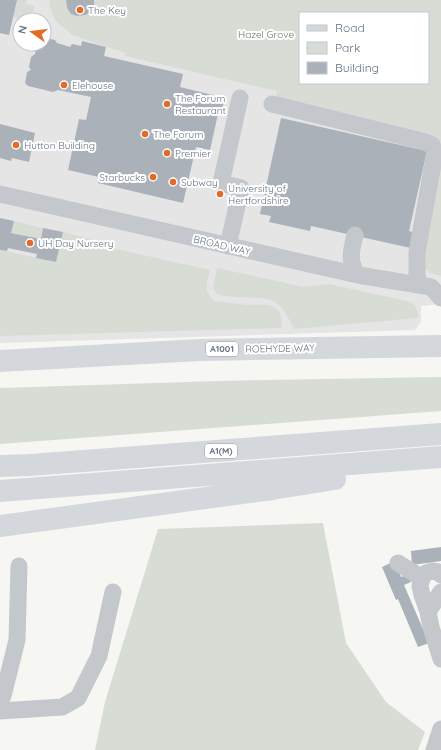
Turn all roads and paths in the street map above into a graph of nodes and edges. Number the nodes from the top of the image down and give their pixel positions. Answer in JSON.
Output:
{"nodes":[{"id":1,"x":240,"y":98,"type":"dead end"},
{"id":2,"x":272,"y":104,"type":"dead end"},
{"id":3,"x":0,"y":194,"type":"edge"},
{"id":4,"x":355,"y":235,"type":"dead end"},
{"id":5,"x":228,"y":246,"type":"junction"},
{"id":6,"x":358,"y":275,"type":"junction"},
{"id":7,"x":420,"y":285,"type":"junction"},
{"id":8,"x":441,"y":298,"type":"edge"},
{"id":9,"x":441,"y":346,"type":"edge"},
{"id":10,"x":0,"y":360,"type":"edge"},
{"id":11,"x":441,"y":434,"type":"edge"},
{"id":12,"x":441,"y":458,"type":"edge"},
{"id":13,"x":412,"y":460,"type":"junction"},
{"id":14,"x":0,"y":466,"type":"edge"},
{"id":15,"x":0,"y":491,"type":"edge"},
{"id":16,"x":0,"y":526,"type":"edge"},
{"id":17,"x":398,"y":563,"type":"dead end"},
{"id":18,"x":19,"y":566,"type":"dead end"},
{"id":19,"x":441,"y":575,"type":"edge"},
{"id":20,"x":422,"y":578,"type":"junction"},
{"id":21,"x":113,"y":592,"type":"dead end"},
{"id":22,"x":441,"y":592,"type":"edge"},
{"id":23,"x":428,"y":612,"type":"junction"},
{"id":24,"x":441,"y":659,"type":"edge"},
{"id":25,"x":0,"y":701,"type":"edge"},
{"id":26,"x":0,"y":711,"type":"edge"},
{"id":27,"x":441,"y":729,"type":"edge"},
{"id":28,"x":434,"y":750,"type":"edge"}],
"edges":[{"from":1,"to":5,"type":"lane"},
{"from":2,"to":7,"type":"lane"},
{"from":3,"to":5,"type":"lane","name":"BROAD WAY"},
{"from":4,"to":6,"type":"lane"},
{"from":5,"to":6,"type":"lane","name":"BROAD WAY"},
{"from":6,"to":7,"type":"lane","name":"BROAD WAY"},
{"from":7,"to":8,"type":"lane","name":"BROAD WAY"},
{"from":9,"to":10,"type":"main road","name":"ROEHYDE WAY","number":"A1001"},
{"from":11,"to":14,"type":"main road","number":"A1(M)"},
{"from":12,"to":13,"type":"main road"},
{"from":13,"to":15,"type":"main road"},
{"from":13,"to":16,"type":"main road"},
{"from":17,"to":20,"type":"lane"},
{"from":18,"to":25,"type":"lane"},
{"from":19,"to":20,"type":"lane"},
{"from":20,"to":23,"type":"lane"},
{"from":21,"to":26,"type":"lane"},
{"from":22,"to":23,"type":"lane"},
{"from":23,"to":24,"type":"lane"},
{"from":27,"to":28,"type":"lane"}]}
